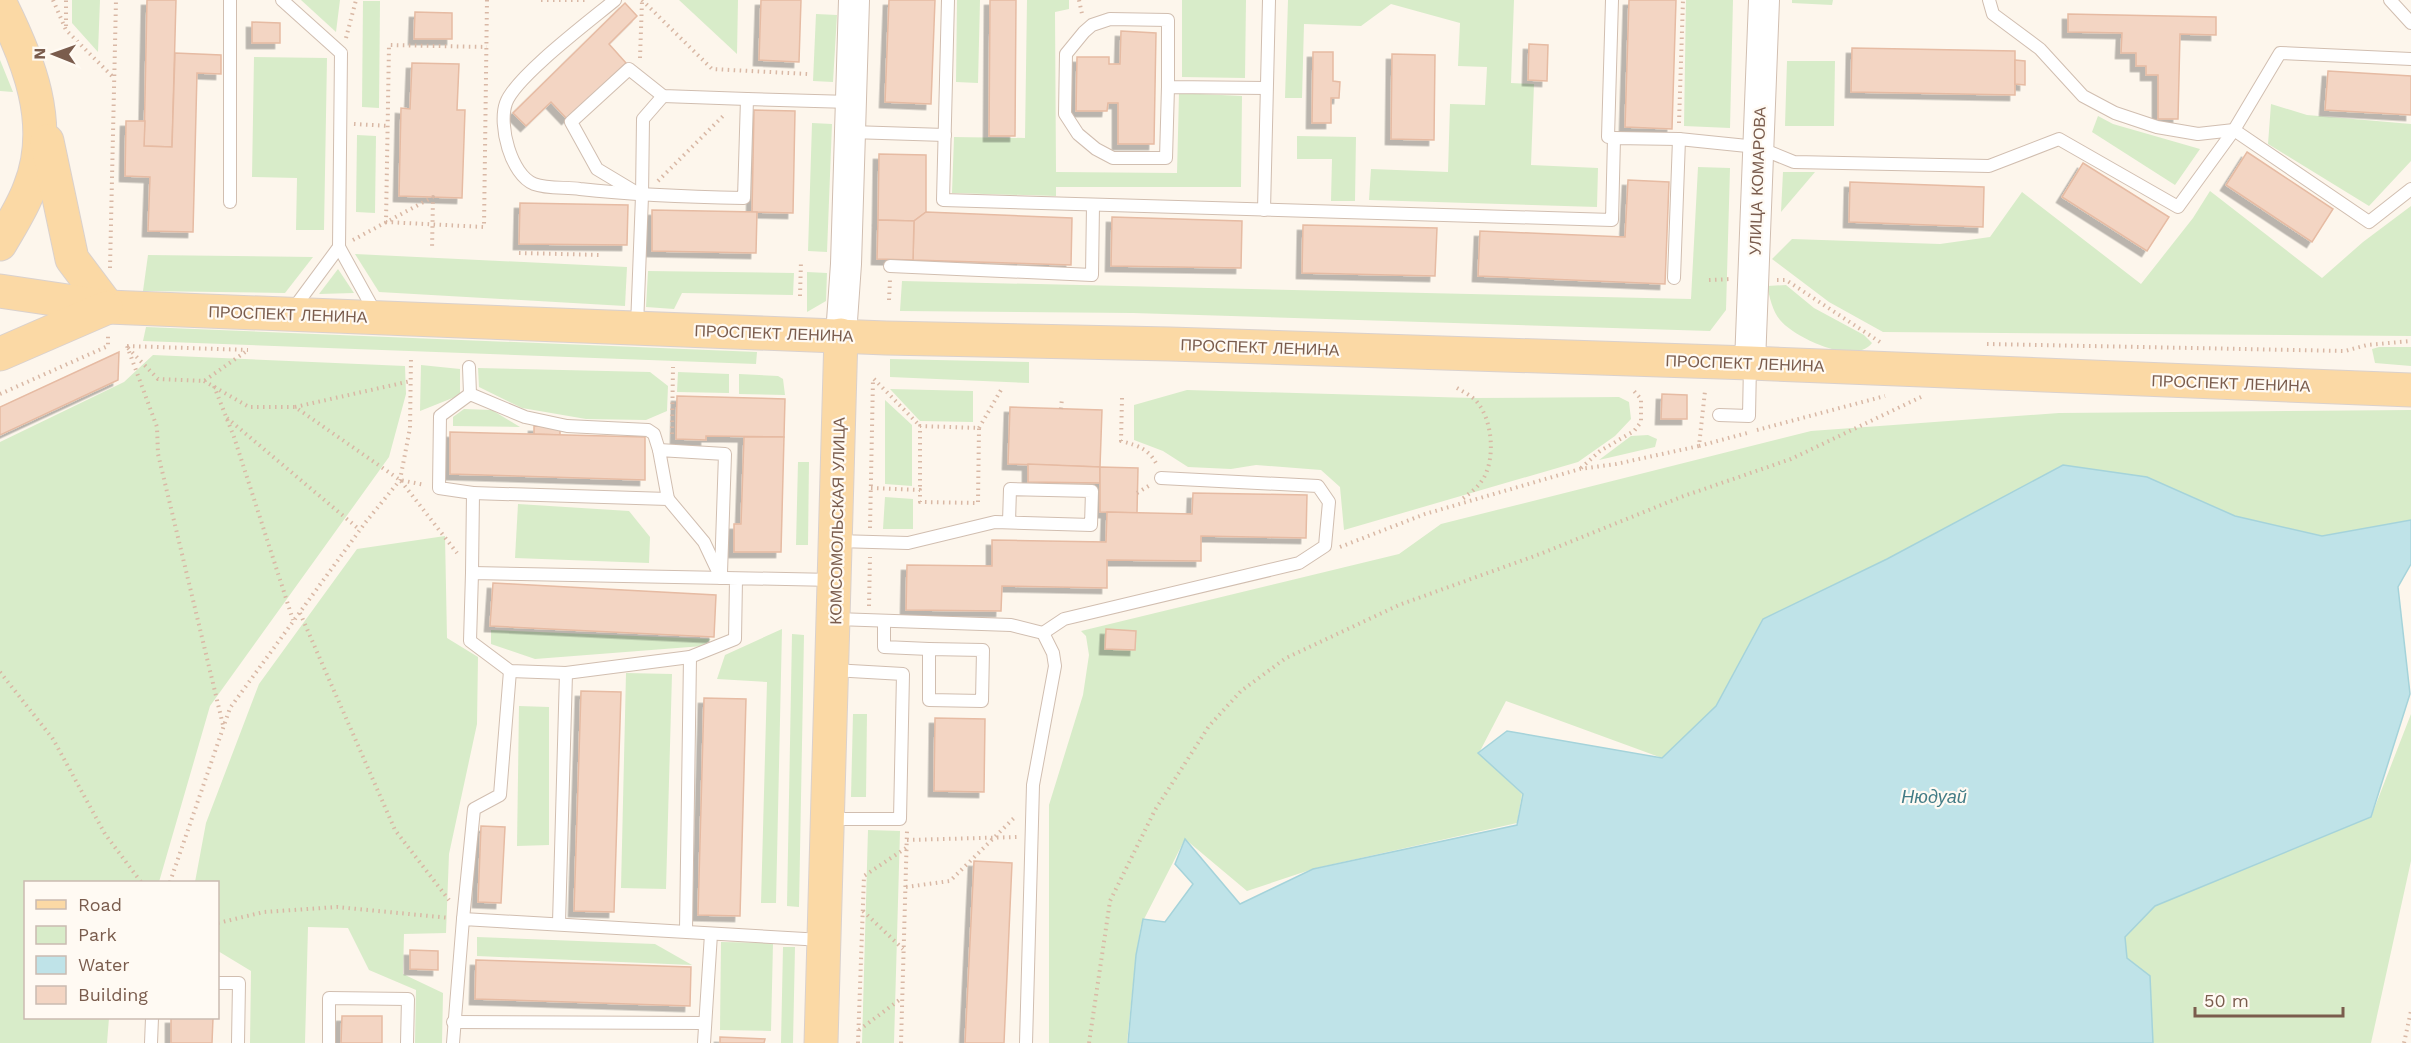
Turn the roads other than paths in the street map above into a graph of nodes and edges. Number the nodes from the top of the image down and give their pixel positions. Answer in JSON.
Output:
{"nodes":[{"id":1,"x":230,"y":0,"type":"edge"},
{"id":2,"x":282,"y":0,"type":"edge"},
{"id":3,"x":615,"y":0,"type":"edge"},
{"id":4,"x":854,"y":0,"type":"edge"},
{"id":5,"x":948,"y":0,"type":"edge"},
{"id":6,"x":1269,"y":0,"type":"edge"},
{"id":7,"x":1612,"y":0,"type":"edge"},
{"id":8,"x":1764,"y":0,"type":"edge"},
{"id":9,"x":1989,"y":0,"type":"edge"},
{"id":10,"x":2390,"y":0,"type":"edge"},
{"id":11,"x":0,"y":3,"type":"edge"},
{"id":12,"x":2411,"y":23,"type":"edge"},
{"id":13,"x":2411,"y":59,"type":"edge"},
{"id":14,"x":1168,"y":87,"type":"junction"},
{"id":15,"x":1266,"y":88,"type":"junction"},
{"id":16,"x":663,"y":96,"type":"junction"},
{"id":17,"x":39,"y":98,"type":"junction"},
{"id":18,"x":743,"y":99,"type":"junction"},
{"id":19,"x":851,"y":102,"type":"junction"},
{"id":20,"x":2234,"y":130,"type":"junction"},
{"id":21,"x":851,"y":132,"type":"junction"},
{"id":22,"x":945,"y":135,"type":"junction"},
{"id":23,"x":1607,"y":138,"type":"junction"},
{"id":24,"x":1679,"y":139,"type":"junction"},
{"id":25,"x":1757,"y":147,"type":"junction"},
{"id":26,"x":2411,"y":189,"type":"edge"},
{"id":27,"x":642,"y":196,"type":"junction"},
{"id":28,"x":230,"y":202,"type":"dead end"},
{"id":29,"x":1093,"y":205,"type":"junction"},
{"id":30,"x":1264,"y":210,"type":"junction"},
{"id":31,"x":10,"y":214,"type":"edge"},
{"id":32,"x":0,"y":244,"type":"edge"},
{"id":33,"x":339,"y":248,"type":"junction"},
{"id":34,"x":890,"y":266,"type":"dead end"},
{"id":35,"x":1674,"y":278,"type":"dead end"},
{"id":36,"x":0,"y":291,"type":"edge"},
{"id":37,"x":108,"y":308,"type":"junction"},
{"id":38,"x":290,"y":313,"type":"junction"},
{"id":39,"x":378,"y":318,"type":"junction"},
{"id":40,"x":636,"y":329,"type":"junction"},
{"id":41,"x":841,"y":335,"type":"junction"},
{"id":42,"x":0,"y":354,"type":"edge"},
{"id":43,"x":1750,"y":363,"type":"junction"},
{"id":44,"x":469,"y":367,"type":"dead end"},
{"id":45,"x":2411,"y":390,"type":"edge"},
{"id":46,"x":470,"y":394,"type":"junction"},
{"id":47,"x":1719,"y":415,"type":"dead end"},
{"id":48,"x":665,"y":450,"type":"junction"},
{"id":49,"x":1161,"y":478,"type":"road end"},
{"id":50,"x":473,"y":493,"type":"junction"},
{"id":51,"x":668,"y":499,"type":"junction"},
{"id":52,"x":1009,"y":522,"type":"junction"},
{"id":53,"x":836,"y":540,"type":"junction"},
{"id":54,"x":472,"y":573,"type":"junction"},
{"id":55,"x":721,"y":578,"type":"junction"},
{"id":56,"x":736,"y":579,"type":"junction"},
{"id":57,"x":835,"y":580,"type":"junction"},
{"id":58,"x":834,"y":619,"type":"junction"},
{"id":59,"x":884,"y":621,"type":"junction"},
{"id":60,"x":1043,"y":633,"type":"junction"},
{"id":61,"x":929,"y":649,"type":"junction"},
{"id":62,"x":690,"y":657,"type":"junction"},
{"id":63,"x":832,"y":670,"type":"junction"},
{"id":64,"x":510,"y":671,"type":"junction"},
{"id":65,"x":566,"y":673,"type":"junction"},
{"id":66,"x":828,"y":819,"type":"junction"},
{"id":67,"x":463,"y":919,"type":"junction"},
{"id":68,"x":559,"y":923,"type":"junction"},
{"id":69,"x":686,"y":930,"type":"junction"},
{"id":70,"x":711,"y":934,"type":"junction"},
{"id":71,"x":824,"y":940,"type":"junction"},
{"id":72,"x":219,"y":983,"type":"edge"},
{"id":73,"x":152,"y":1019,"type":"edge"},
{"id":74,"x":453,"y":1022,"type":"junction"},
{"id":75,"x":704,"y":1023,"type":"junction"},
{"id":76,"x":151,"y":1043,"type":"edge"},
{"id":77,"x":238,"y":1043,"type":"edge"},
{"id":78,"x":328,"y":1043,"type":"edge"},
{"id":79,"x":407,"y":1043,"type":"edge"},
{"id":80,"x":453,"y":1043,"type":"edge"},
{"id":81,"x":704,"y":1043,"type":"edge"},
{"id":82,"x":821,"y":1043,"type":"edge"},
{"id":83,"x":1026,"y":1043,"type":"edge"}],
"edges":[{"from":1,"to":28,"type":"lane"},
{"from":2,"to":33,"type":"lane"},
{"from":3,"to":27,"type":"lane"},
{"from":4,"to":19,"type":"street","name":"КОМСОМОЛЬСКАЯ УЛИЦА"},
{"from":5,"to":22,"type":"lane"},
{"from":6,"to":15,"type":"lane"},
{"from":7,"to":23,"type":"lane"},
{"from":8,"to":25,"type":"street","name":"УЛИЦА КОМАРОВА"},
{"from":9,"to":20,"type":"lane"},
{"from":10,"to":12,"type":"lane"},
{"from":11,"to":17,"type":"main road"},
{"from":13,"to":20,"type":"lane"},
{"from":14,"to":14,"type":"lane"},
{"from":14,"to":15,"type":"lane"},
{"from":15,"to":30,"type":"lane"},
{"from":16,"to":18,"type":"lane"},
{"from":16,"to":27,"type":"lane"},
{"from":16,"to":27,"type":"lane"},
{"from":17,"to":31,"type":"main road"},
{"from":17,"to":37,"type":"main road"},
{"from":18,"to":19,"type":"lane"},
{"from":18,"to":27,"type":"lane"},
{"from":19,"to":21,"type":"street","name":"КОМСОМОЛЬСКАЯ УЛИЦА"},
{"from":20,"to":25,"type":"lane"},
{"from":20,"to":26,"type":"lane"},
{"from":21,"to":22,"type":"lane"},
{"from":21,"to":41,"type":"street","name":"КОМСОМОЛЬСКАЯ УЛИЦА"},
{"from":22,"to":29,"type":"lane"},
{"from":23,"to":24,"type":"lane"},
{"from":23,"to":30,"type":"lane"},
{"from":24,"to":25,"type":"lane"},
{"from":24,"to":35,"type":"lane"},
{"from":25,"to":43,"type":"street","name":"УЛИЦА КОМАРОВА"},
{"from":27,"to":40,"type":"lane"},
{"from":29,"to":30,"type":"lane"},
{"from":29,"to":34,"type":"lane"},
{"from":31,"to":32,"type":"main road"},
{"from":33,"to":38,"type":"lane"},
{"from":33,"to":39,"type":"lane"},
{"from":36,"to":37,"type":"main road"},
{"from":37,"to":38,"type":"main road","name":"ПРОСПЕКТ ЛЕНИНА"},
{"from":37,"to":42,"type":"main road","name":"ПРОСПЕКТ ЛЕНИНА"},
{"from":38,"to":39,"type":"main road","name":"ПРОСПЕКТ ЛЕНИНА"},
{"from":39,"to":40,"type":"main road","name":"ПРОСПЕКТ ЛЕНИНА"},
{"from":40,"to":41,"type":"main road","name":"ПРОСПЕКТ ЛЕНИНА"},
{"from":41,"to":43,"type":"main road","name":"ПРОСПЕКТ ЛЕНИНА"},
{"from":41,"to":53,"type":"main road","name":"КОМСОМОЛЬСКАЯ УЛИЦА"},
{"from":43,"to":45,"type":"main road","name":"ПРОСПЕКТ ЛЕНИНА"},
{"from":43,"to":47,"type":"lane"},
{"from":44,"to":46,"type":"lane"},
{"from":46,"to":48,"type":"lane"},
{"from":46,"to":50,"type":"lane"},
{"from":48,"to":51,"type":"lane"},
{"from":48,"to":55,"type":"lane"},
{"from":49,"to":60,"type":"lane"},
{"from":50,"to":51,"type":"lane"},
{"from":50,"to":54,"type":"lane"},
{"from":51,"to":55,"type":"lane"},
{"from":52,"to":52,"type":"lane"},
{"from":52,"to":53,"type":"lane"},
{"from":53,"to":57,"type":"main road","name":"КОМСОМОЛЬСКАЯ УЛИЦА"},
{"from":54,"to":55,"type":"lane"},
{"from":54,"to":64,"type":"lane"},
{"from":55,"to":56,"type":"lane"},
{"from":56,"to":57,"type":"lane"},
{"from":56,"to":62,"type":"lane"},
{"from":57,"to":58,"type":"main road","name":"КОМСОМОЛЬСКАЯ УЛИЦА"},
{"from":58,"to":59,"type":"lane"},
{"from":58,"to":63,"type":"main road","name":"КОМСОМОЛЬСКАЯ УЛИЦА"},
{"from":59,"to":60,"type":"lane"},
{"from":59,"to":61,"type":"lane"},
{"from":60,"to":83,"type":"lane"},
{"from":61,"to":61,"type":"lane"},
{"from":62,"to":65,"type":"lane"},
{"from":62,"to":69,"type":"lane"},
{"from":63,"to":66,"type":"main road","name":"КОМСОМОЛЬСКАЯ УЛИЦА"},
{"from":63,"to":66,"type":"lane"},
{"from":64,"to":65,"type":"lane"},
{"from":64,"to":67,"type":"lane"},
{"from":65,"to":68,"type":"lane"},
{"from":66,"to":71,"type":"main road","name":"КОМСОМОЛЬСКАЯ УЛИЦА"},
{"from":67,"to":68,"type":"lane"},
{"from":67,"to":74,"type":"lane"},
{"from":68,"to":69,"type":"lane"},
{"from":69,"to":70,"type":"lane"},
{"from":70,"to":71,"type":"lane"},
{"from":70,"to":75,"type":"lane"},
{"from":71,"to":82,"type":"main road","name":"КОМСОМОЛЬСКАЯ УЛИЦА"},
{"from":72,"to":77,"type":"lane"},
{"from":73,"to":76,"type":"lane"},
{"from":74,"to":75,"type":"lane"},
{"from":74,"to":80,"type":"lane"},
{"from":75,"to":81,"type":"lane"},
{"from":78,"to":79,"type":"lane"}]}
